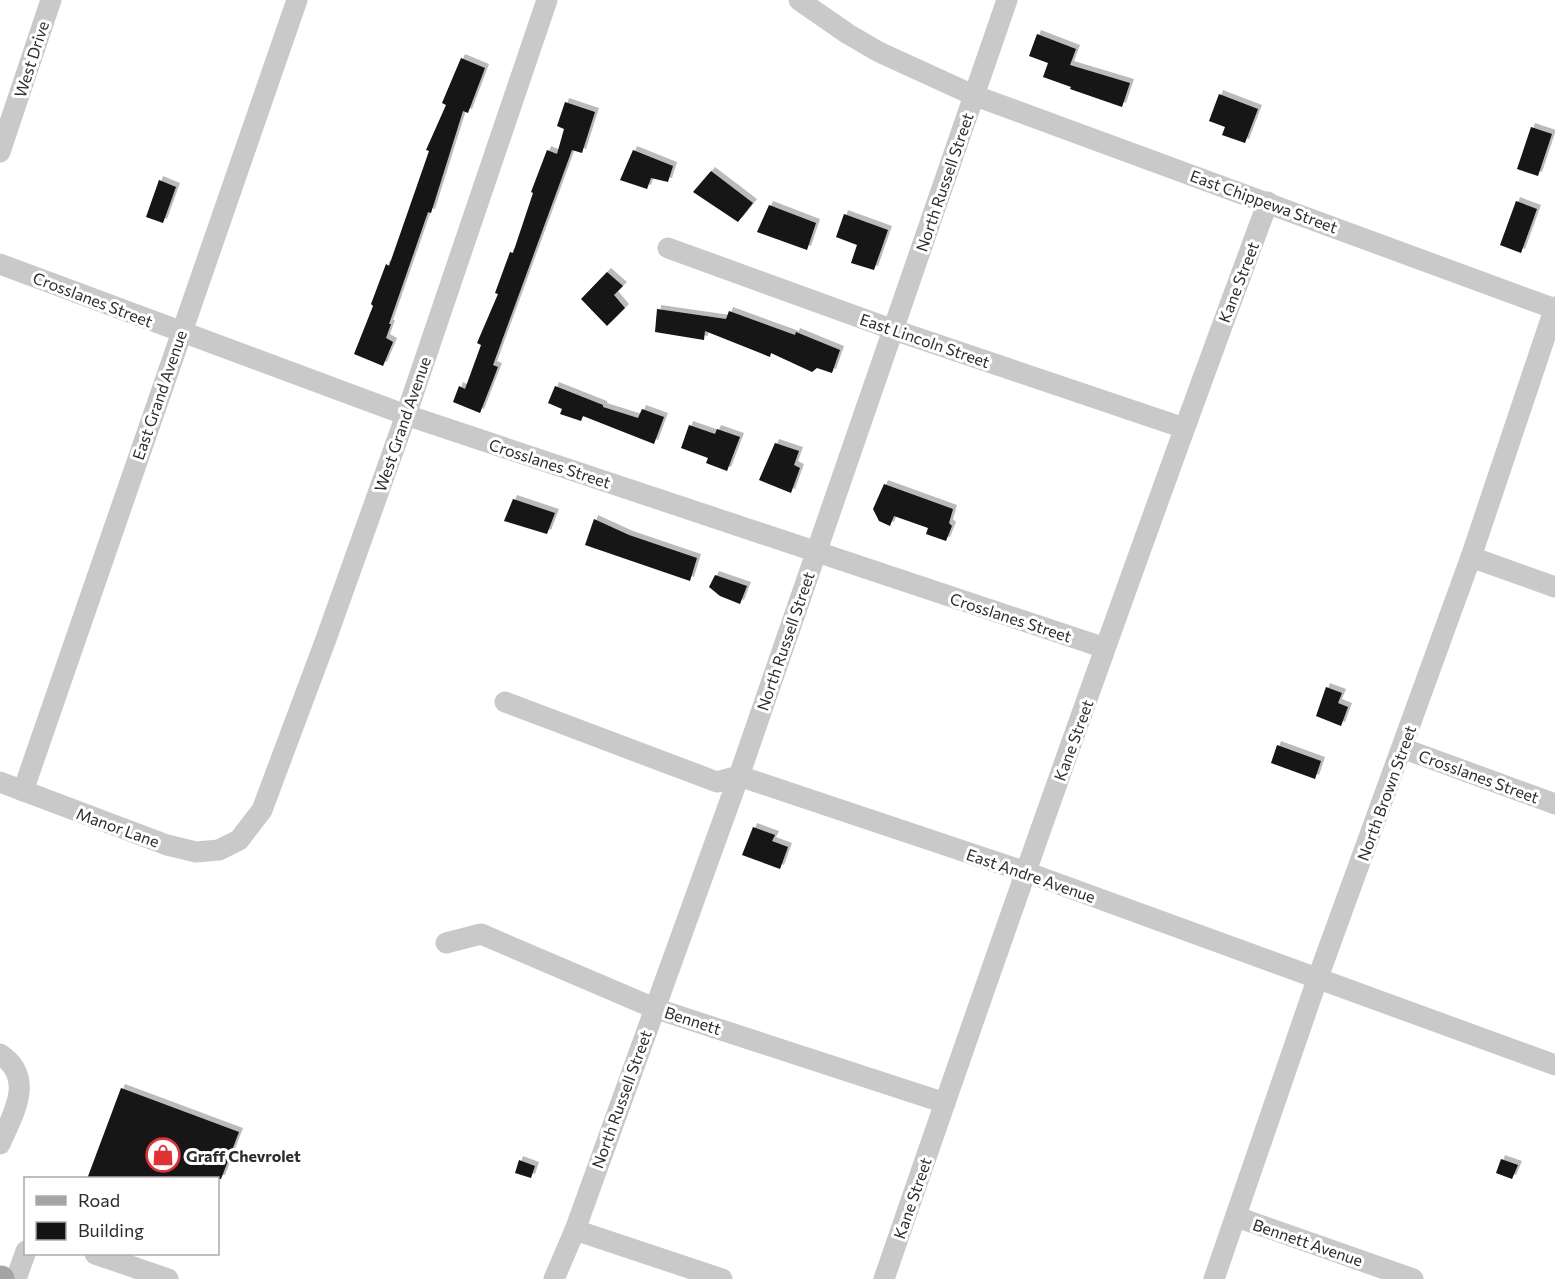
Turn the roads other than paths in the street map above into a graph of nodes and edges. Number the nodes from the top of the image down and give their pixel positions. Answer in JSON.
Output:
{"nodes":[{"id":1,"x":51,"y":0,"type":"edge"},
{"id":2,"x":297,"y":0,"type":"edge"},
{"id":3,"x":547,"y":0,"type":"edge"},
{"id":4,"x":800,"y":0,"type":"edge"},
{"id":5,"x":1007,"y":0,"type":"edge"},
{"id":6,"x":973,"y":95,"type":"junction"},
{"id":7,"x":0,"y":152,"type":"edge"},
{"id":8,"x":1268,"y":202,"type":"junction"},
{"id":9,"x":668,"y":248,"type":"dead end"},
{"id":10,"x":0,"y":264,"type":"edge"},
{"id":11,"x":1555,"y":308,"type":"edge"},
{"id":12,"x":894,"y":330,"type":"junction"},
{"id":13,"x":181,"y":332,"type":"junction"},
{"id":14,"x":406,"y":415,"type":"junction"},
{"id":15,"x":1184,"y":428,"type":"junction"},
{"id":16,"x":815,"y":552,"type":"junction"},
{"id":17,"x":1471,"y":557,"type":"junction"},
{"id":18,"x":1555,"y":587,"type":"edge"},
{"id":19,"x":1106,"y":648,"type":"junction"},
{"id":20,"x":506,"y":702,"type":"dead end"},
{"id":21,"x":1402,"y":748,"type":"junction"},
{"id":22,"x":739,"y":776,"type":"junction"},
{"id":23,"x":0,"y":782,"type":"edge"},
{"id":24,"x":23,"y":791,"type":"junction"},
{"id":25,"x":1555,"y":804,"type":"edge"},
{"id":26,"x":239,"y":840,"type":"joint"},
{"id":27,"x":1026,"y":872,"type":"junction"},
{"id":28,"x":446,"y":943,"type":"dead end"},
{"id":29,"x":1317,"y":980,"type":"junction"},
{"id":30,"x":654,"y":1008,"type":"junction"},
{"id":31,"x":0,"y":1054,"type":"edge"},
{"id":32,"x":1555,"y":1065,"type":"edge"},
{"id":33,"x":945,"y":1103,"type":"junction"},
{"id":34,"x":0,"y":1144,"type":"edge"},
{"id":35,"x":1237,"y":1217,"type":"junction"},
{"id":36,"x":574,"y":1230,"type":"junction"},
{"id":37,"x":25,"y":1255,"type":"edge"},
{"id":38,"x":98,"y":1255,"type":"edge"},
{"id":39,"x":16,"y":1279,"type":"edge"},
{"id":40,"x":168,"y":1279,"type":"edge"},
{"id":41,"x":554,"y":1279,"type":"edge"},
{"id":42,"x":722,"y":1279,"type":"edge"},
{"id":43,"x":884,"y":1279,"type":"edge"},
{"id":44,"x":1214,"y":1279,"type":"edge"},
{"id":45,"x":1413,"y":1279,"type":"edge"}],
"edges":[{"from":1,"to":7,"type":"street","name":"West Drive"},
{"from":2,"to":13,"type":"street","name":"East Grand Avenue"},
{"from":3,"to":14,"type":"street","name":"West Grand Avenue"},
{"from":4,"to":6,"type":"street","name":"East Chippewa Street"},
{"from":5,"to":6,"type":"street","name":"North Russell Street"},
{"from":6,"to":8,"type":"street","name":"East Chippewa Street"},
{"from":6,"to":12,"type":"street","name":"North Russell Street"},
{"from":8,"to":11,"type":"street","name":"East Chippewa Street"},
{"from":8,"to":15,"type":"street","name":"Kane Street"},
{"from":9,"to":12,"type":"street","name":"East Lincoln Street"},
{"from":10,"to":13,"type":"street","name":"Crosslanes Street"},
{"from":11,"to":17,"type":"street","name":"North Brown Street"},
{"from":12,"to":15,"type":"street","name":"East Lincoln Street"},
{"from":12,"to":16,"type":"street","name":"North Russell Street"},
{"from":13,"to":14,"type":"street","name":"Crosslanes Street"},
{"from":13,"to":24,"type":"street","name":"East Grand Avenue"},
{"from":14,"to":16,"type":"street","name":"Crosslanes Street"},
{"from":14,"to":26,"type":"street","name":"West Grand Avenue"},
{"from":15,"to":19,"type":"street","name":"Kane Street"},
{"from":16,"to":19,"type":"street","name":"Crosslanes Street"},
{"from":16,"to":22,"type":"street","name":"North Russell Street"},
{"from":17,"to":18,"type":"street"},
{"from":17,"to":21,"type":"street","name":"North Brown Street"},
{"from":19,"to":27,"type":"street","name":"Kane Street"},
{"from":20,"to":22,"type":"street","name":"East Andre Avenue"},
{"from":21,"to":25,"type":"street","name":"Crosslanes Street"},
{"from":21,"to":29,"type":"street","name":"North Brown Street"},
{"from":22,"to":27,"type":"street","name":"East Andre Avenue"},
{"from":22,"to":30,"type":"street","name":"North Russell Street"},
{"from":23,"to":24,"type":"street","name":"Manor Lane"},
{"from":24,"to":26,"type":"street","name":"Manor Lane"},
{"from":27,"to":29,"type":"street","name":"East Andre Avenue"},
{"from":27,"to":33,"type":"street","name":"Kane Street"},
{"from":28,"to":30,"type":"street","name":"Bennett"},
{"from":29,"to":32,"type":"street","name":"East Andre Avenue"},
{"from":29,"to":35,"type":"street","name":"North Brown Street"},
{"from":30,"to":33,"type":"street","name":"Bennett"},
{"from":30,"to":36,"type":"street","name":"North Russell Street"},
{"from":31,"to":34,"type":"street"},
{"from":33,"to":43,"type":"street","name":"Kane Street"},
{"from":35,"to":44,"type":"street","name":"North Brown Street"},
{"from":35,"to":45,"type":"street","name":"Bennett Avenue"},
{"from":36,"to":41,"type":"street","name":"North Russell Street"},
{"from":36,"to":42,"type":"street"},
{"from":37,"to":39,"type":"street"},
{"from":38,"to":40,"type":"street"}]}
